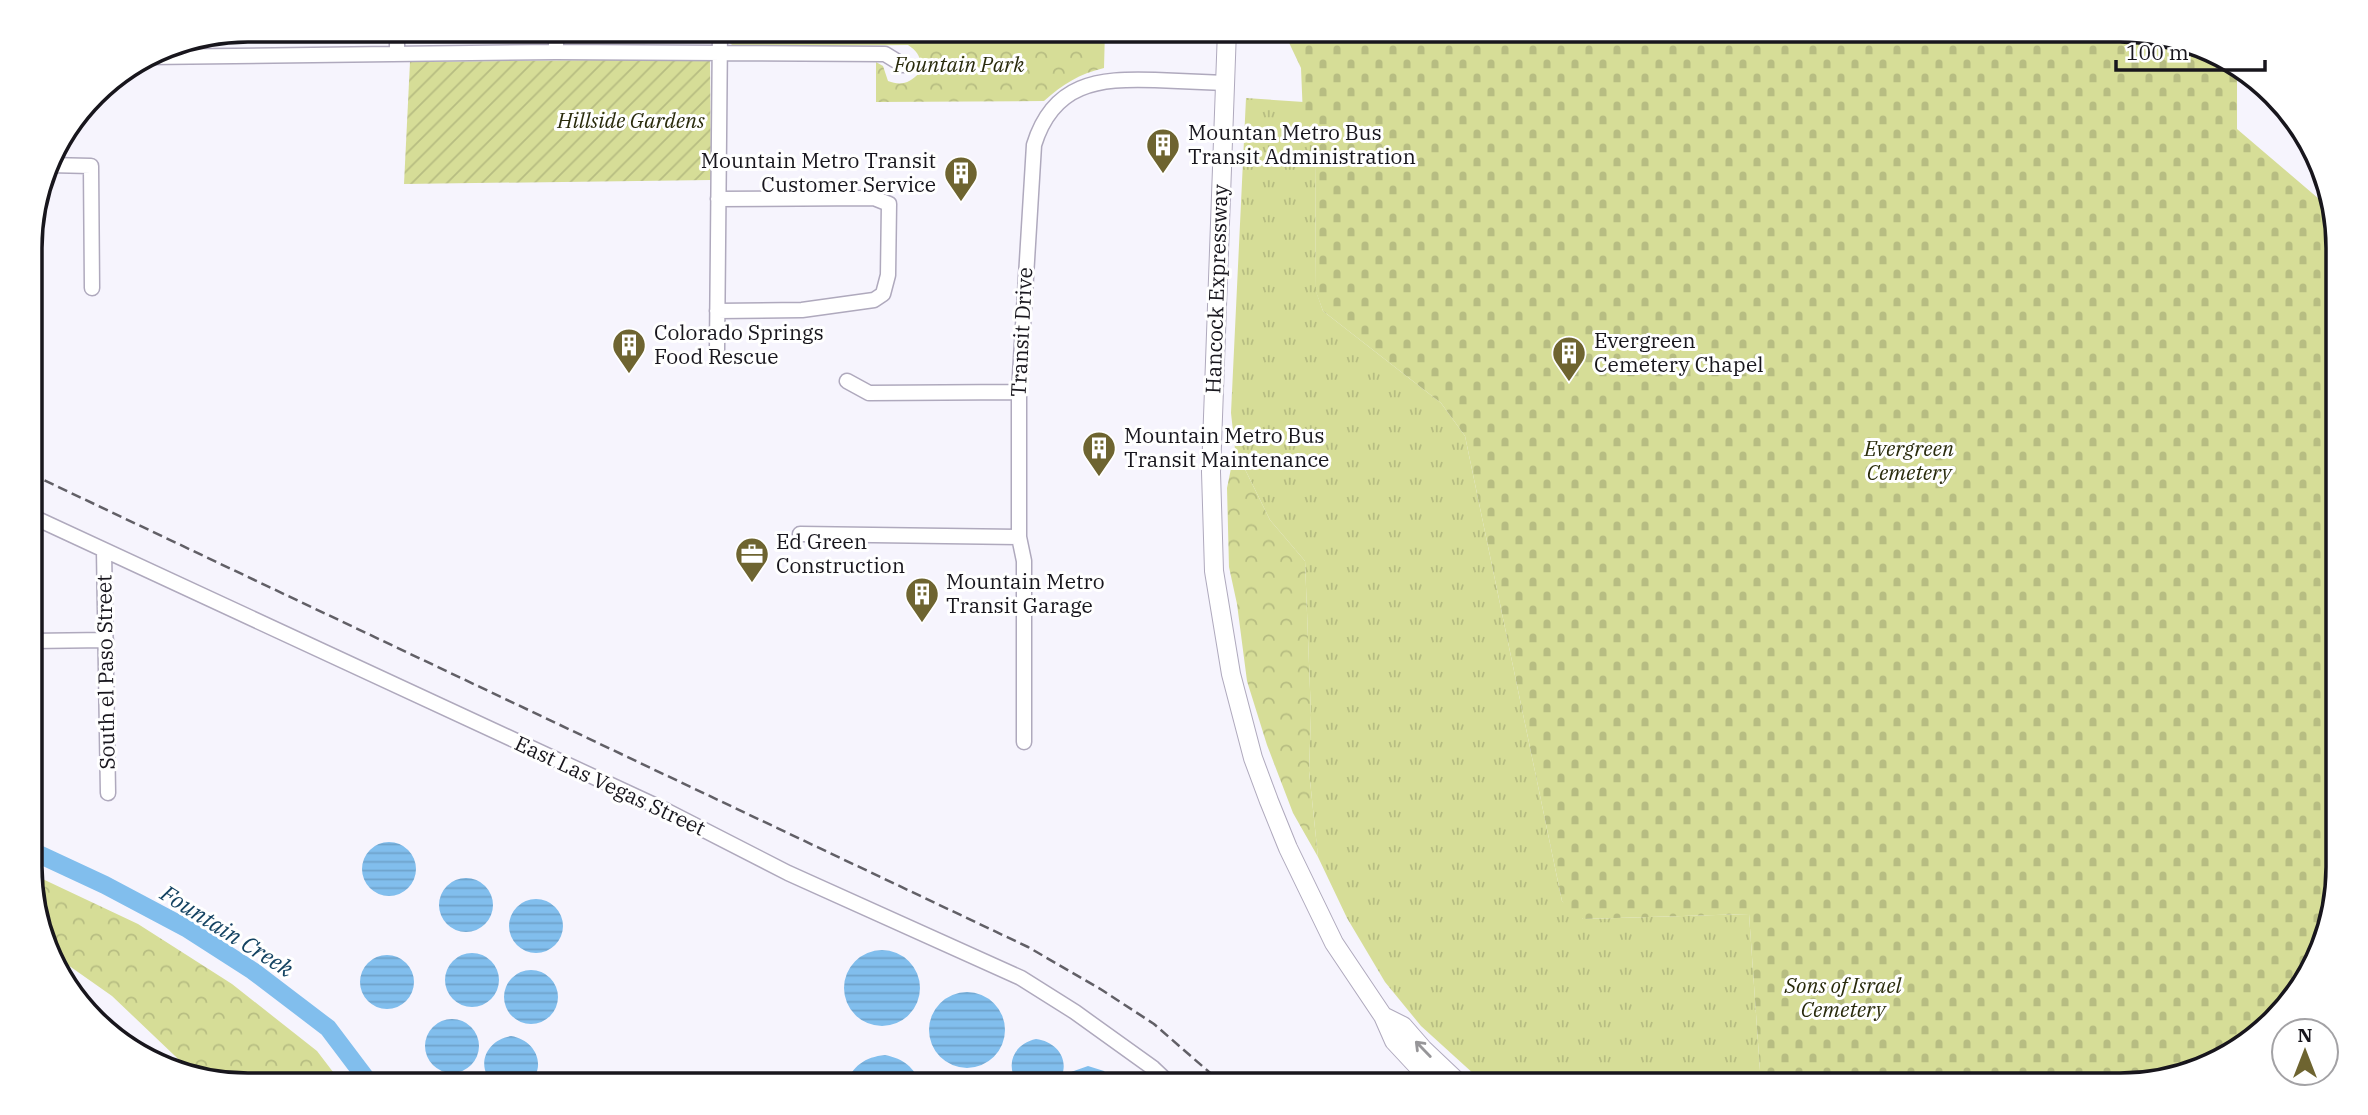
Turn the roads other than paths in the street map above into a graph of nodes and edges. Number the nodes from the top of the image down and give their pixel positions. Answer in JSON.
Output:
{"nodes":[{"id":1,"x":397,"y":42,"type":"edge"},
{"id":2,"x":556,"y":42,"type":"edge"},
{"id":3,"x":720,"y":42,"type":"edge"},
{"id":4,"x":1227,"y":42,"type":"edge"},
{"id":5,"x":556,"y":52,"type":"junction"},
{"id":6,"x":397,"y":54,"type":"junction"},
{"id":7,"x":719,"y":54,"type":"junction"},
{"id":8,"x":170,"y":58,"type":"edge"},
{"id":9,"x":903,"y":65,"type":"dead end"},
{"id":10,"x":1225,"y":83,"type":"junction"},
{"id":11,"x":60,"y":165,"type":"edge"},
{"id":12,"x":718,"y":198,"type":"junction"},
{"id":13,"x":92,"y":288,"type":"dead end"},
{"id":14,"x":717,"y":311,"type":"junction"},
{"id":15,"x":716,"y":350,"type":"dead end"},
{"id":16,"x":847,"y":380,"type":"dead end"},
{"id":17,"x":1019,"y":392,"type":"junction"},
{"id":18,"x":42,"y":521,"type":"edge"},
{"id":19,"x":800,"y":534,"type":"dead end"},
{"id":20,"x":1019,"y":537,"type":"junction"},
{"id":21,"x":104,"y":550,"type":"junction"},
{"id":22,"x":106,"y":640,"type":"junction"},
{"id":23,"x":42,"y":641,"type":"edge"},
{"id":24,"x":1024,"y":742,"type":"dead end"},
{"id":25,"x":108,"y":793,"type":"dead end"},
{"id":26,"x":1383,"y":1016,"type":"junction"},
{"id":27,"x":1158,"y":1073,"type":"edge"},
{"id":28,"x":1424,"y":1073,"type":"edge"},
{"id":29,"x":1448,"y":1073,"type":"edge"}],
"edges":[{"from":1,"to":6,"type":"street"},
{"from":2,"to":5,"type":"street"},
{"from":3,"to":7,"type":"street"},
{"from":4,"to":10,"type":"main road","name":"Hancock Expressway"},
{"from":5,"to":6,"type":"street"},
{"from":5,"to":7,"type":"street"},
{"from":6,"to":8,"type":"street"},
{"from":7,"to":9,"type":"street"},
{"from":7,"to":12,"type":"street"},
{"from":10,"to":17,"type":"street","name":"Transit Drive"},
{"from":10,"to":26,"type":"main road","name":"Hancock Expressway"},
{"from":11,"to":13,"type":"street"},
{"from":12,"to":14,"type":"street"},
{"from":12,"to":14,"type":"street"},
{"from":14,"to":15,"type":"street"},
{"from":16,"to":17,"type":"street"},
{"from":17,"to":20,"type":"street","name":"Transit Drive"},
{"from":18,"to":21,"type":"street","name":"East Las Vegas Street"},
{"from":19,"to":20,"type":"street"},
{"from":20,"to":24,"type":"street","name":"Transit Drive"},
{"from":21,"to":22,"type":"street","name":"South el Paso Street"},
{"from":21,"to":27,"type":"street","name":"East Las Vegas Street"},
{"from":22,"to":23,"type":"street"},
{"from":22,"to":25,"type":"street","name":"South el Paso Street"},
{"from":26,"to":28,"type":"main road","name":"Hancock Expressway"},
{"from":29,"to":26,"type":"main road","name":"Hancock Expressway","one_way":true}]}
